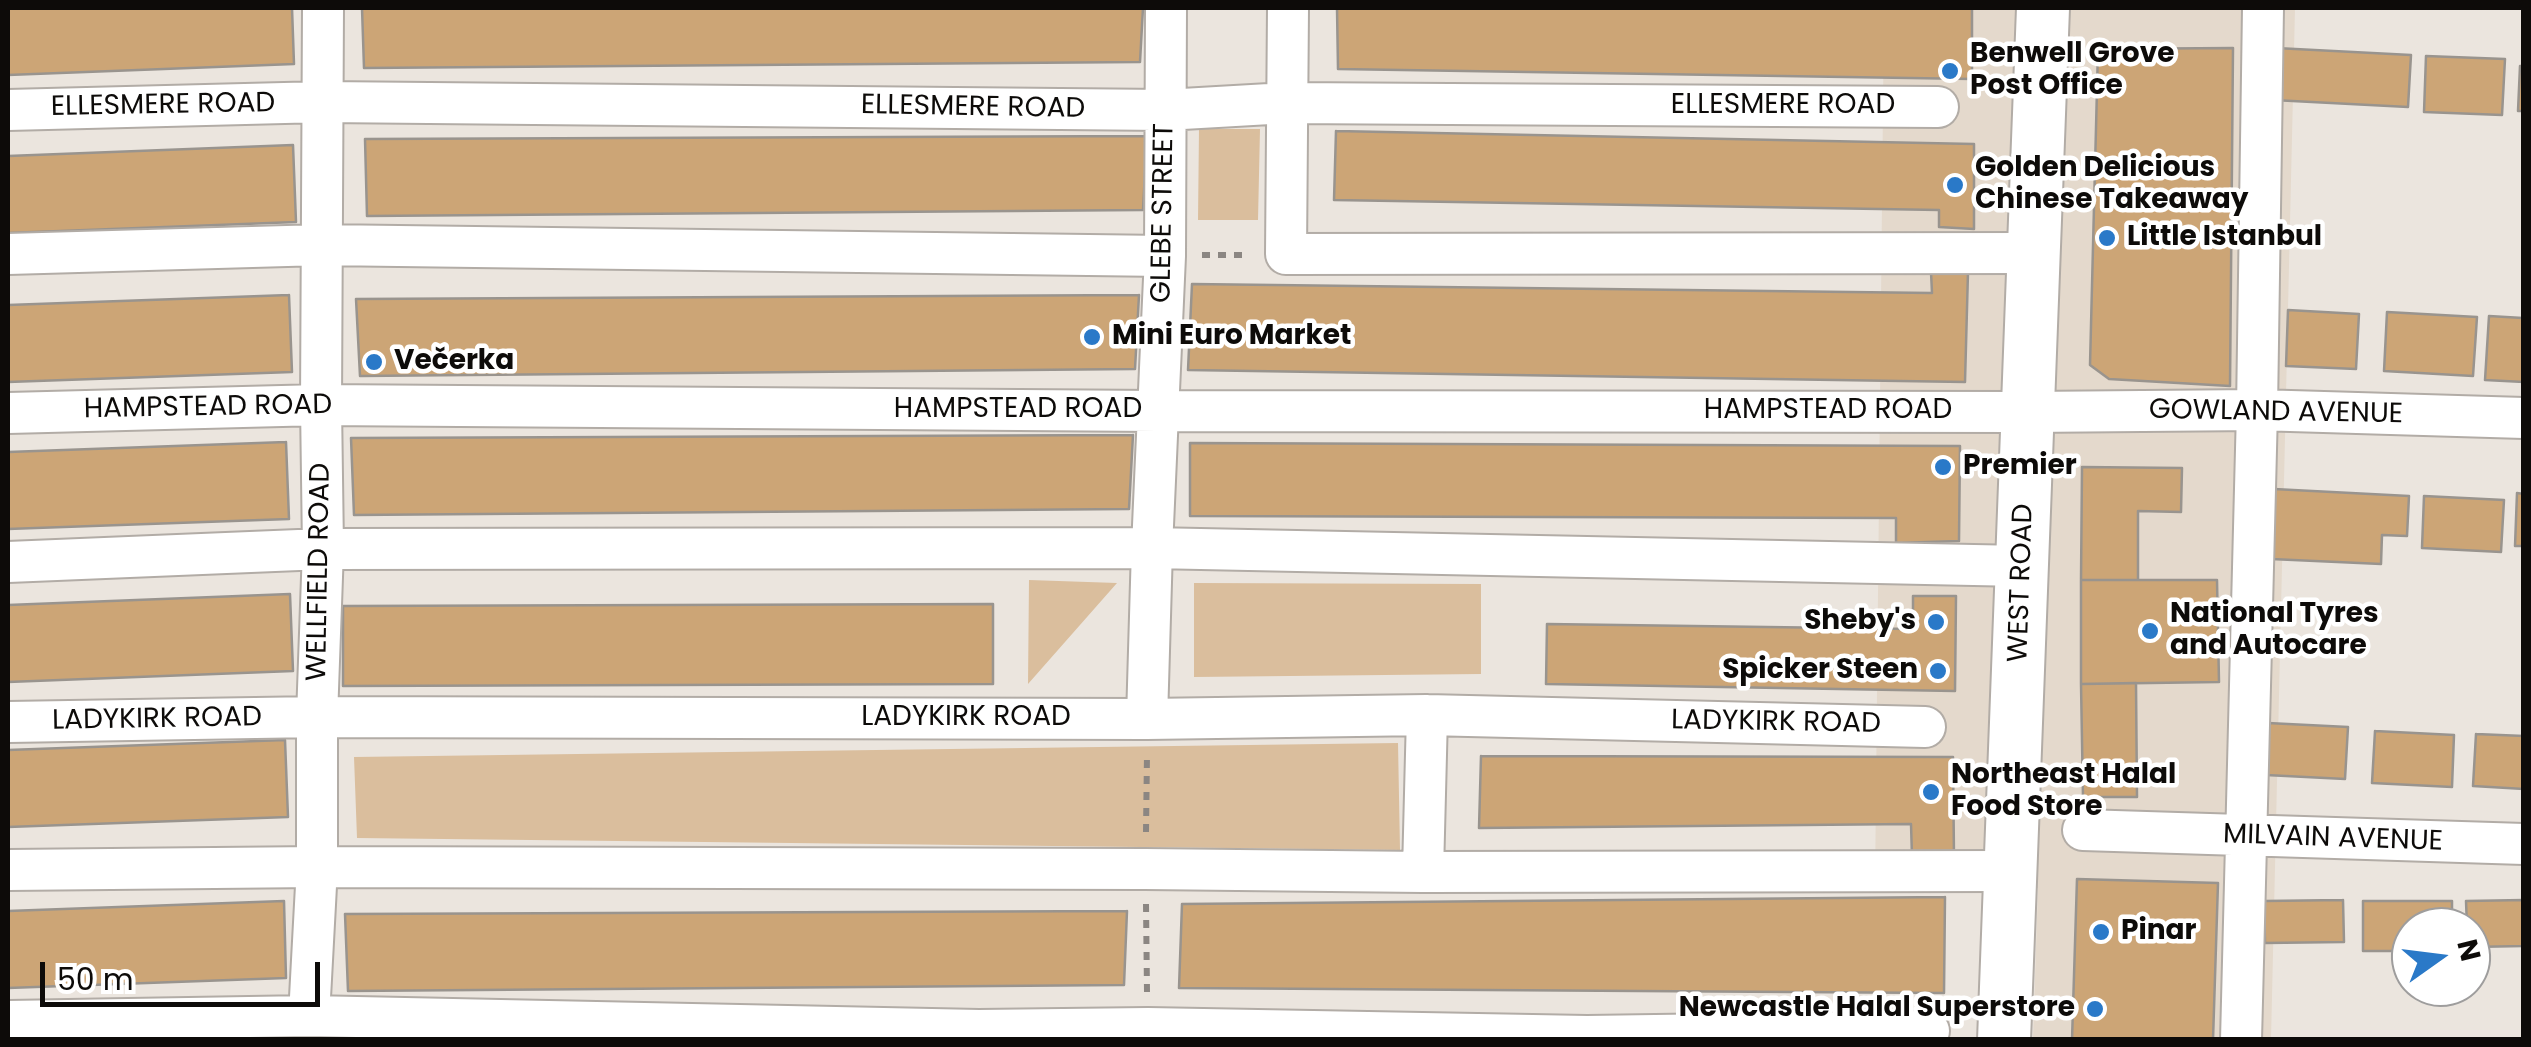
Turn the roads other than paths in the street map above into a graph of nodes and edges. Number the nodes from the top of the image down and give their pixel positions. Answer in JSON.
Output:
{"nodes":[{"id":1,"x":323,"y":8,"type":"edge"},
{"id":2,"x":1166,"y":8,"type":"edge"},
{"id":3,"x":1288,"y":8,"type":"edge"},
{"id":4,"x":2043,"y":8,"type":"edge"},
{"id":5,"x":2263,"y":8,"type":"edge"},
{"id":6,"x":324,"y":102,"type":"junction"},
{"id":7,"x":1287,"y":103,"type":"junction"},
{"id":8,"x":1938,"y":108,"type":"dead end"},
{"id":9,"x":8,"y":110,"type":"edge"},
{"id":10,"x":1165,"y":110,"type":"junction"},
{"id":11,"x":322,"y":245,"type":"junction"},
{"id":12,"x":2034,"y":252,"type":"junction"},
{"id":13,"x":8,"y":254,"type":"edge"},
{"id":14,"x":1166,"y":256,"type":"junction"},
{"id":15,"x":321,"y":405,"type":"junction"},
{"id":16,"x":2257,"y":410,"type":"junction"},
{"id":17,"x":1158,"y":411,"type":"junction"},
{"id":18,"x":2028,"y":412,"type":"junction"},
{"id":19,"x":8,"y":413,"type":"edge"},
{"id":20,"x":2524,"y":418,"type":"edge"},
{"id":21,"x":1152,"y":548,"type":"junction"},
{"id":22,"x":323,"y":549,"type":"junction"},
{"id":23,"x":8,"y":562,"type":"edge"},
{"id":24,"x":2022,"y":566,"type":"junction"},
{"id":25,"x":1427,"y":715,"type":"junction"},
{"id":26,"x":317,"y":717,"type":"junction"},
{"id":27,"x":1148,"y":719,"type":"junction"},
{"id":28,"x":8,"y":722,"type":"edge"},
{"id":29,"x":1925,"y":727,"type":"dead end"},
{"id":30,"x":2083,"y":830,"type":"dead end"},
{"id":31,"x":2246,"y":836,"type":"junction"},
{"id":32,"x":2524,"y":844,"type":"edge"},
{"id":33,"x":317,"y":867,"type":"junction"},
{"id":34,"x":8,"y":870,"type":"edge"},
{"id":35,"x":2011,"y":871,"type":"junction"},
{"id":36,"x":1424,"y":872,"type":"junction"},
{"id":37,"x":309,"y":1016,"type":"junction"},
{"id":38,"x":8,"y":1021,"type":"edge"},
{"id":39,"x":1930,"y":1032,"type":"dead end"},
{"id":40,"x":979,"y":1035,"type":"edge"},
{"id":41,"x":1249,"y":1035,"type":"edge"},
{"id":42,"x":1587,"y":1038,"type":"edge"},
{"id":43,"x":2004,"y":1040,"type":"edge"},
{"id":44,"x":2241,"y":1040,"type":"edge"}],
"edges":[{"from":1,"to":6,"type":"street","name":"WELLFIELD ROAD"},
{"from":2,"to":10,"type":"street","name":"GLEBE STREET"},
{"from":3,"to":7,"type":"street"},
{"from":4,"to":12,"type":"main road","name":"WEST ROAD"},
{"from":5,"to":16,"type":"street"},
{"from":6,"to":9,"type":"street","name":"ELLESMERE ROAD"},
{"from":6,"to":10,"type":"street","name":"ELLESMERE ROAD"},
{"from":6,"to":11,"type":"street","name":"WELLFIELD ROAD"},
{"from":7,"to":8,"type":"street","name":"ELLESMERE ROAD"},
{"from":7,"to":10,"type":"street","name":"ELLESMERE ROAD"},
{"from":7,"to":12,"type":"street"},
{"from":10,"to":14,"type":"street","name":"GLEBE STREET"},
{"from":11,"to":13,"type":"street"},
{"from":11,"to":14,"type":"street"},
{"from":11,"to":15,"type":"street","name":"WELLFIELD ROAD"},
{"from":12,"to":18,"type":"main road","name":"WEST ROAD"},
{"from":14,"to":17,"type":"street","name":"GLEBE STREET"},
{"from":15,"to":17,"type":"street","name":"HAMPSTEAD ROAD"},
{"from":15,"to":19,"type":"street","name":"HAMPSTEAD ROAD"},
{"from":15,"to":22,"type":"street","name":"WELLFIELD ROAD"},
{"from":16,"to":18,"type":"street","name":"GOWLAND AVENUE"},
{"from":16,"to":20,"type":"street","name":"GOWLAND AVENUE"},
{"from":16,"to":31,"type":"street"},
{"from":17,"to":18,"type":"street","name":"HAMPSTEAD ROAD"},
{"from":17,"to":21,"type":"street","name":"GLEBE STREET"},
{"from":18,"to":24,"type":"main road","name":"WEST ROAD"},
{"from":21,"to":22,"type":"street"},
{"from":21,"to":24,"type":"street"},
{"from":21,"to":27,"type":"street","name":"GLEBE STREET"},
{"from":22,"to":23,"type":"street"},
{"from":22,"to":26,"type":"street","name":"WELLFIELD ROAD"},
{"from":24,"to":35,"type":"main road","name":"WEST ROAD"},
{"from":25,"to":27,"type":"street","name":"LADYKIRK ROAD"},
{"from":25,"to":29,"type":"street","name":"LADYKIRK ROAD"},
{"from":25,"to":36,"type":"street"},
{"from":26,"to":27,"type":"street","name":"LADYKIRK ROAD"},
{"from":26,"to":28,"type":"street","name":"LADYKIRK ROAD"},
{"from":26,"to":33,"type":"street","name":"WELLFIELD ROAD"},
{"from":30,"to":31,"type":"street","name":"MILVAIN AVENUE"},
{"from":31,"to":32,"type":"street","name":"MILVAIN AVENUE"},
{"from":31,"to":44,"type":"street"},
{"from":33,"to":34,"type":"street"},
{"from":33,"to":36,"type":"street"},
{"from":33,"to":37,"type":"street","name":"WELLFIELD ROAD"},
{"from":35,"to":36,"type":"street"},
{"from":35,"to":43,"type":"main road","name":"WEST ROAD"},
{"from":37,"to":38,"type":"street"},
{"from":37,"to":40,"type":"street"},
{"from":39,"to":42,"type":"street"},
{"from":40,"to":41,"type":"street"},
{"from":41,"to":42,"type":"street"}]}
